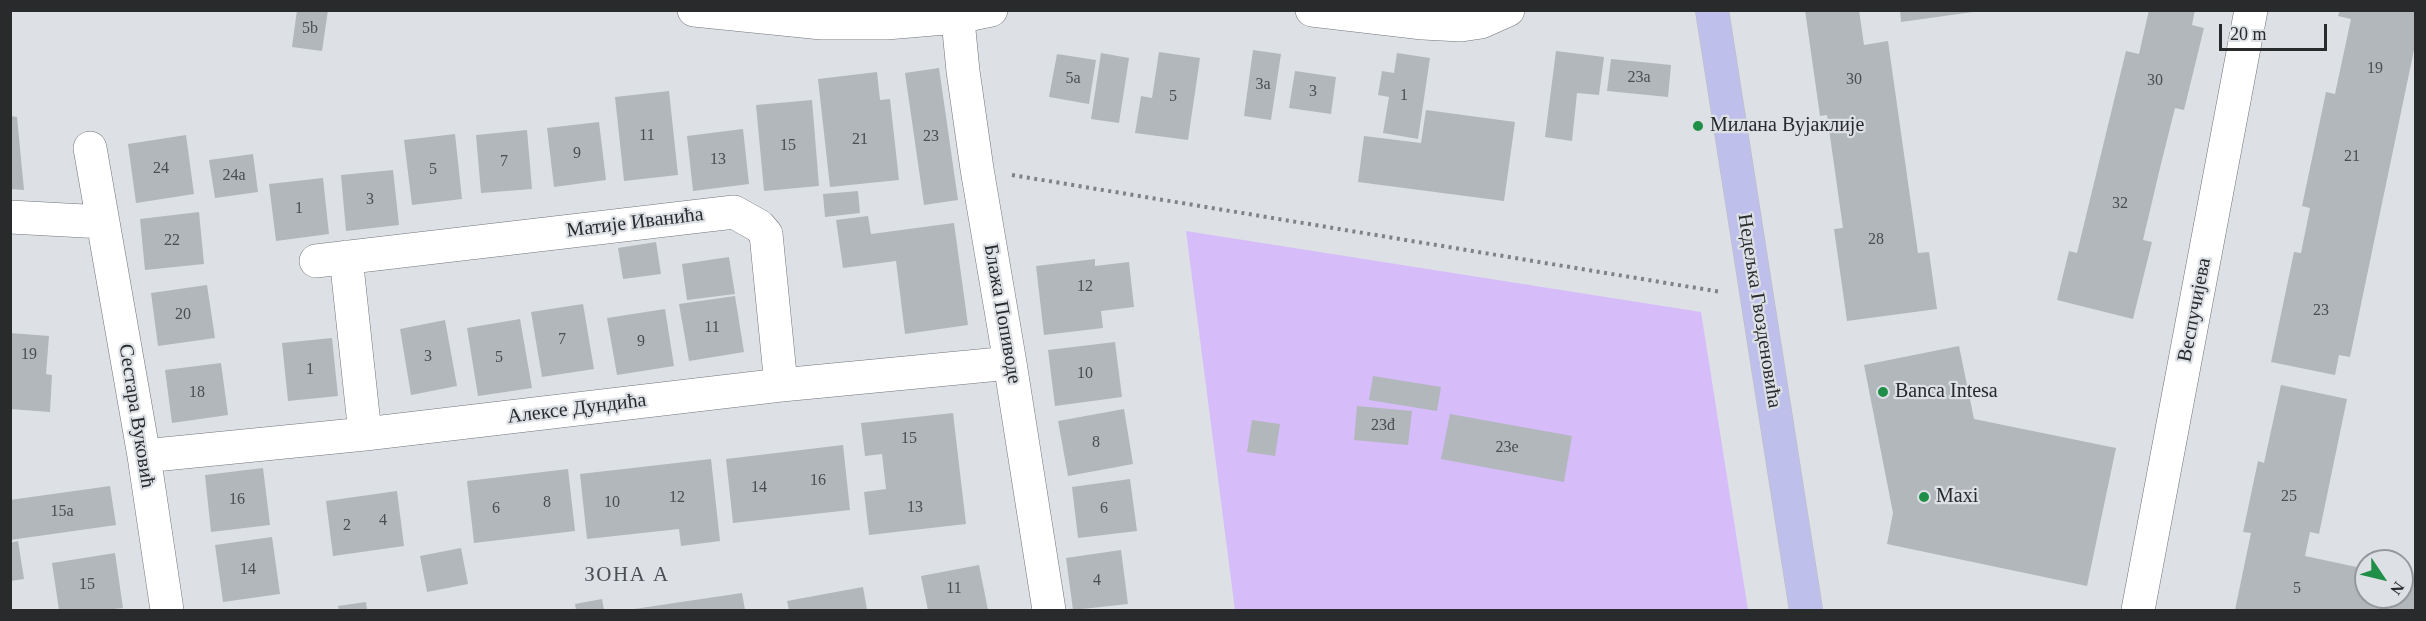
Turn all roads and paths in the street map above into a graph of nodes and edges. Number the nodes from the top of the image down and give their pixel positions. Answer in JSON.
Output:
{"nodes":[{"id":1,"x":694,"y":10,"type":"edge"},
{"id":2,"x":991,"y":10,"type":"edge"},
{"id":3,"x":1312,"y":10,"type":"edge"},
{"id":4,"x":1508,"y":10,"type":"edge"},
{"id":5,"x":1712,"y":10,"type":"edge"},
{"id":6,"x":2251,"y":10,"type":"edge"},
{"id":7,"x":957,"y":14,"type":"edge"},
{"id":8,"x":90,"y":148,"type":"dead end"},
{"id":9,"x":977,"y":169,"type":"junction"},
{"id":10,"x":10,"y":217,"type":"edge"},
{"id":11,"x":103,"y":222,"type":"junction"},
{"id":12,"x":1757,"y":298,"type":"junction"},
{"id":13,"x":1010,"y":363,"type":"junction"},
{"id":14,"x":781,"y":385,"type":"junction"},
{"id":15,"x":365,"y":434,"type":"junction"},
{"id":16,"x":144,"y":456,"type":"junction"},
{"id":17,"x":167,"y":610,"type":"edge"},
{"id":18,"x":1048,"y":610,"type":"edge"},
{"id":19,"x":1806,"y":610,"type":"edge"},
{"id":20,"x":2138,"y":610,"type":"edge"}],
"edges":[{"from":1,"to":7,"type":"street"},
{"from":2,"to":7,"type":"street"},
{"from":3,"to":4,"type":"street"},
{"from":5,"to":12,"type":"main road","name":"Недељка Гвозденовића"},
{"from":6,"to":20,"type":"street","name":"Веспучијева"},
{"from":7,"to":9,"type":"street","name":"Блажа Попиводе"},
{"from":8,"to":11,"type":"street","name":"Сестара Вуковић"},
{"from":9,"to":12,"type":"path"},
{"from":9,"to":13,"type":"street","name":"Блажа Попиводе"},
{"from":10,"to":11,"type":"street"},
{"from":11,"to":16,"type":"street","name":"Сестара Вуковић"},
{"from":12,"to":19,"type":"main road","name":"Недељка Гвозденовића"},
{"from":13,"to":14,"type":"street","name":"Алексе Дундића"},
{"from":13,"to":18,"type":"street","name":"Блажа Попиводе"},
{"from":14,"to":15,"type":"street","name":"Алексе Дундића"},
{"from":14,"to":15,"type":"street","name":"Матије Иванића"},
{"from":15,"to":16,"type":"street","name":"Алексе Дундића"},
{"from":16,"to":17,"type":"street","name":"Сестара Вуковић"}]}
